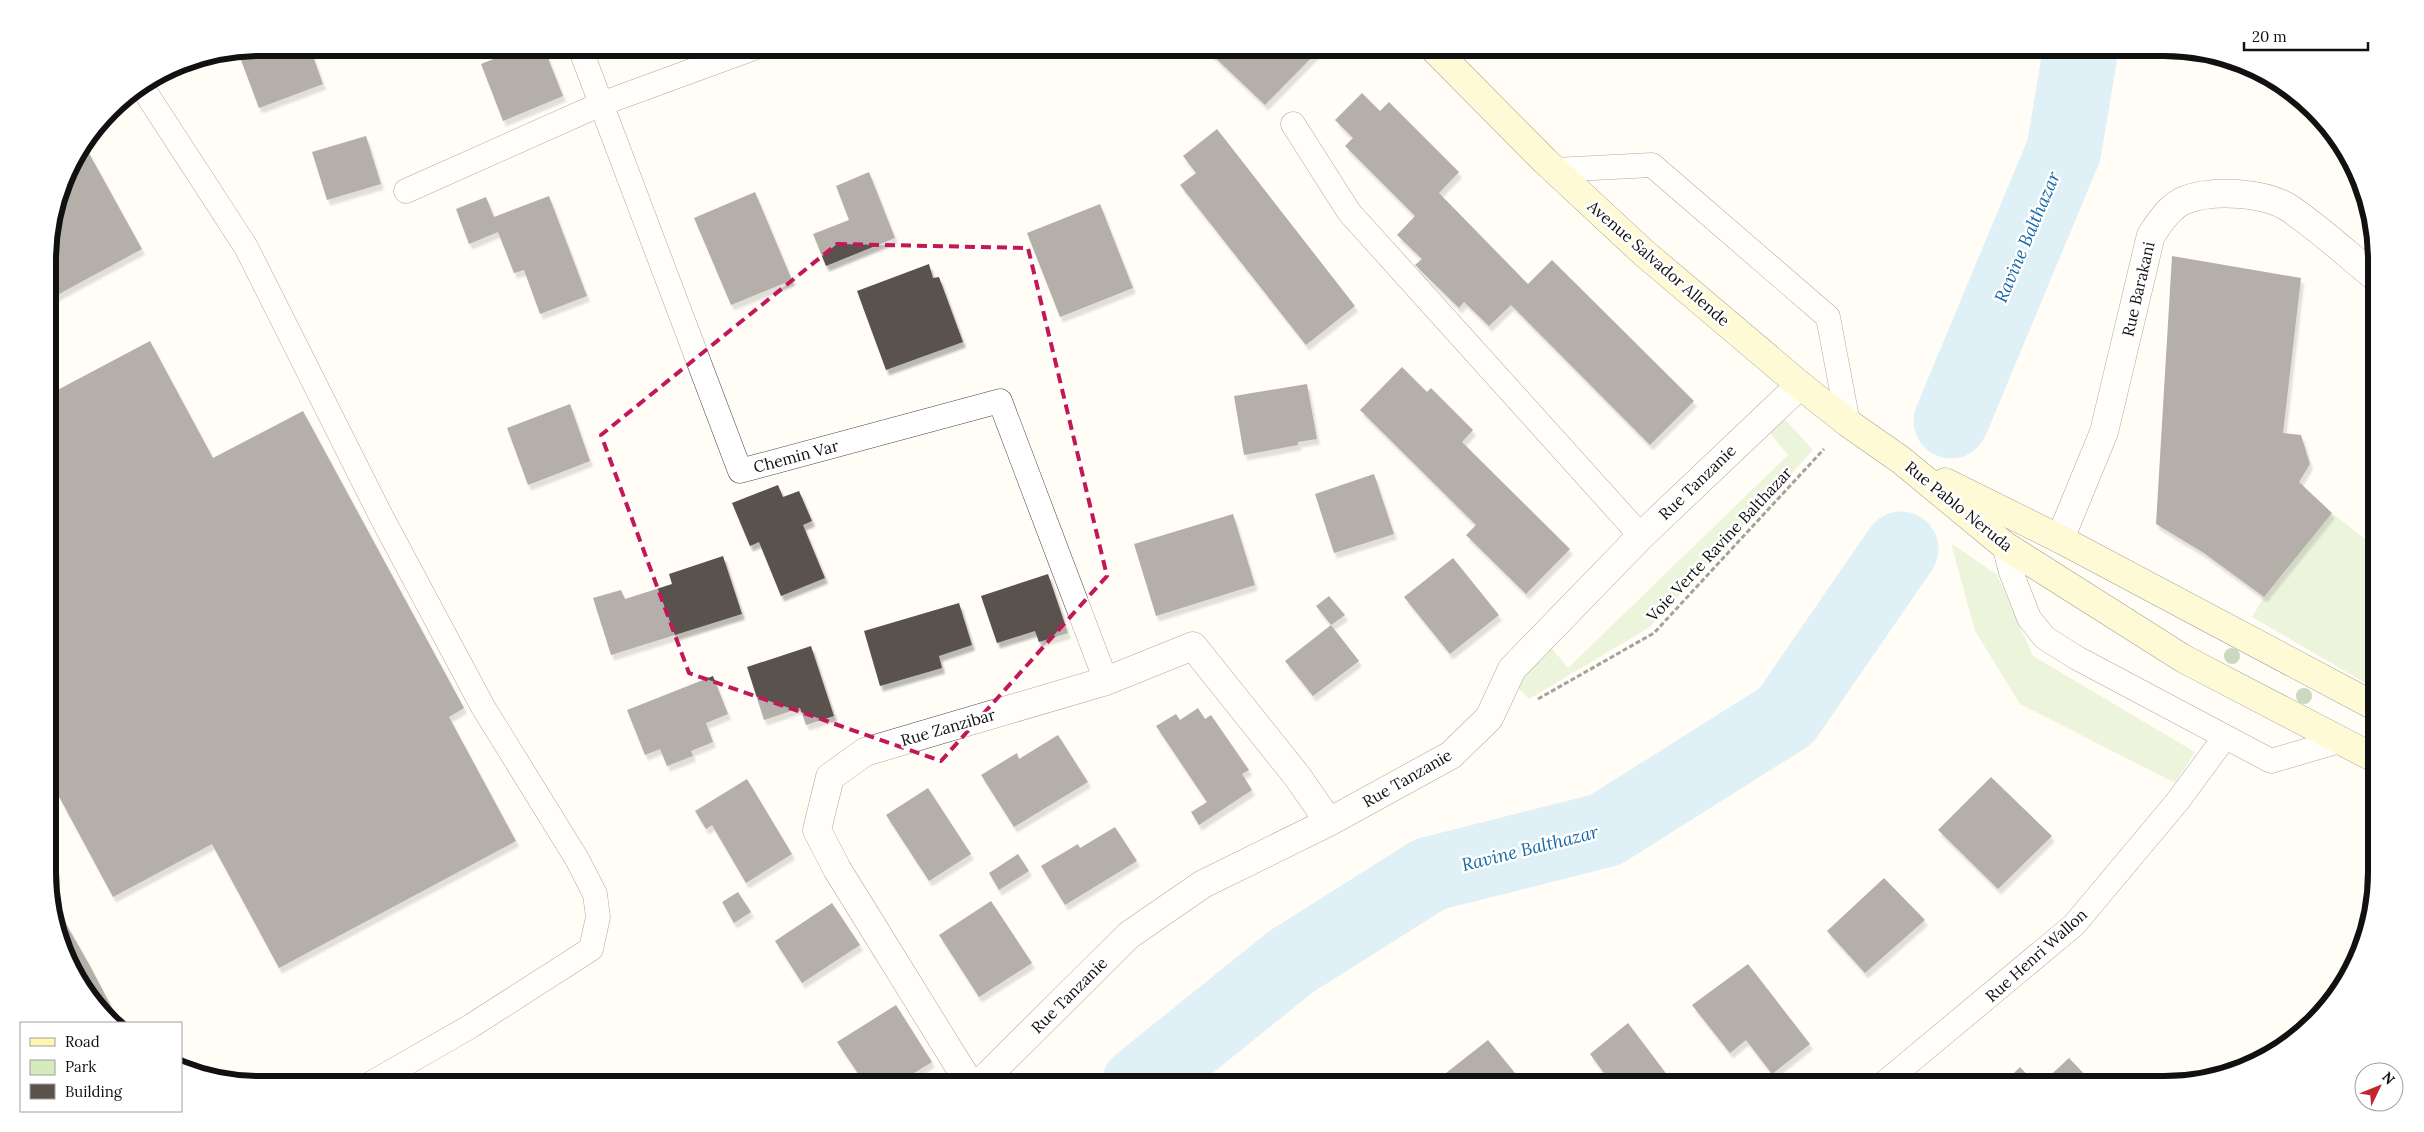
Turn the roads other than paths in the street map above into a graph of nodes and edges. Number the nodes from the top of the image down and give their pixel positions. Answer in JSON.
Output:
{"nodes":[{"id":1,"x":583,"y":56,"type":"edge"},
{"id":2,"x":732,"y":56,"type":"edge"},
{"id":3,"x":1441,"y":56,"type":"edge"},
{"id":4,"x":145,"y":92,"type":"edge"},
{"id":5,"x":601,"y":104,"type":"junction"},
{"id":6,"x":1293,"y":124,"type":"dead end"},
{"id":7,"x":1554,"y":170,"type":"junction"},
{"id":8,"x":406,"y":191,"type":"dead end"},
{"id":9,"x":2368,"y":271,"type":"edge"},
{"id":10,"x":1800,"y":385,"type":"junction"},
{"id":11,"x":1848,"y":423,"type":"junction"},
{"id":12,"x":1901,"y":460,"type":"junction"},
{"id":13,"x":1641,"y":536,"type":"junction"},
{"id":14,"x":2060,"y":539,"type":"junction"},
{"id":15,"x":2004,"y":545,"type":"junction"},
{"id":16,"x":1106,"y":681,"type":"junction"},
{"id":17,"x":2368,"y":703,"type":"edge"},
{"id":18,"x":2225,"y":737,"type":"junction"},
{"id":19,"x":2343,"y":740,"type":"junction"},
{"id":20,"x":2368,"y":754,"type":"edge"},
{"id":21,"x":1329,"y":822,"type":"junction"},
{"id":22,"x":384,"y":1076,"type":"edge"},
{"id":23,"x":965,"y":1076,"type":"edge"},
{"id":24,"x":987,"y":1076,"type":"edge"},
{"id":25,"x":1893,"y":1076,"type":"edge"}],
"edges":[{"from":1,"to":5,"type":"lane","name":"Chemin Var"},
{"from":2,"to":5,"type":"lane"},
{"from":3,"to":7,"type":"main road","name":"Avenue Salvador Allende"},
{"from":4,"to":22,"type":"lane"},
{"from":5,"to":8,"type":"lane"},
{"from":5,"to":16,"type":"lane","name":"Chemin Var"},
{"from":6,"to":13,"type":"lane"},
{"from":7,"to":10,"type":"main road","name":"Avenue Salvador Allende"},
{"from":7,"to":11,"type":"lane"},
{"from":9,"to":14,"type":"street","name":"Rue Barakani"},
{"from":10,"to":11,"type":"main road","name":"Avenue Salvador Allende"},
{"from":10,"to":13,"type":"street","name":"Rue Tanzanie"},
{"from":11,"to":12,"type":"main road","name":"Avenue Salvador Allende"},
{"from":12,"to":14,"type":"main road","name":"Rue Pablo Neruda"},
{"from":12,"to":15,"type":"main road","name":"Rue Pablo Neruda"},
{"from":13,"to":21,"type":"street","name":"Rue Tanzanie"},
{"from":14,"to":17,"type":"main road","name":"Rue Pablo Neruda"},
{"from":15,"to":18,"type":"lane"},
{"from":15,"to":19,"type":"main road","name":"Rue Pablo Neruda"},
{"from":16,"to":21,"type":"street","name":"Rue Zanzibar"},
{"from":16,"to":23,"type":"street","name":"Rue Zanzibar"},
{"from":18,"to":19,"type":"lane"},
{"from":18,"to":25,"type":"lane","name":"Rue Henri Wallon"},
{"from":19,"to":20,"type":"main road","name":"Rue Pablo Neruda"},
{"from":21,"to":24,"type":"street","name":"Rue Tanzanie"}]}
